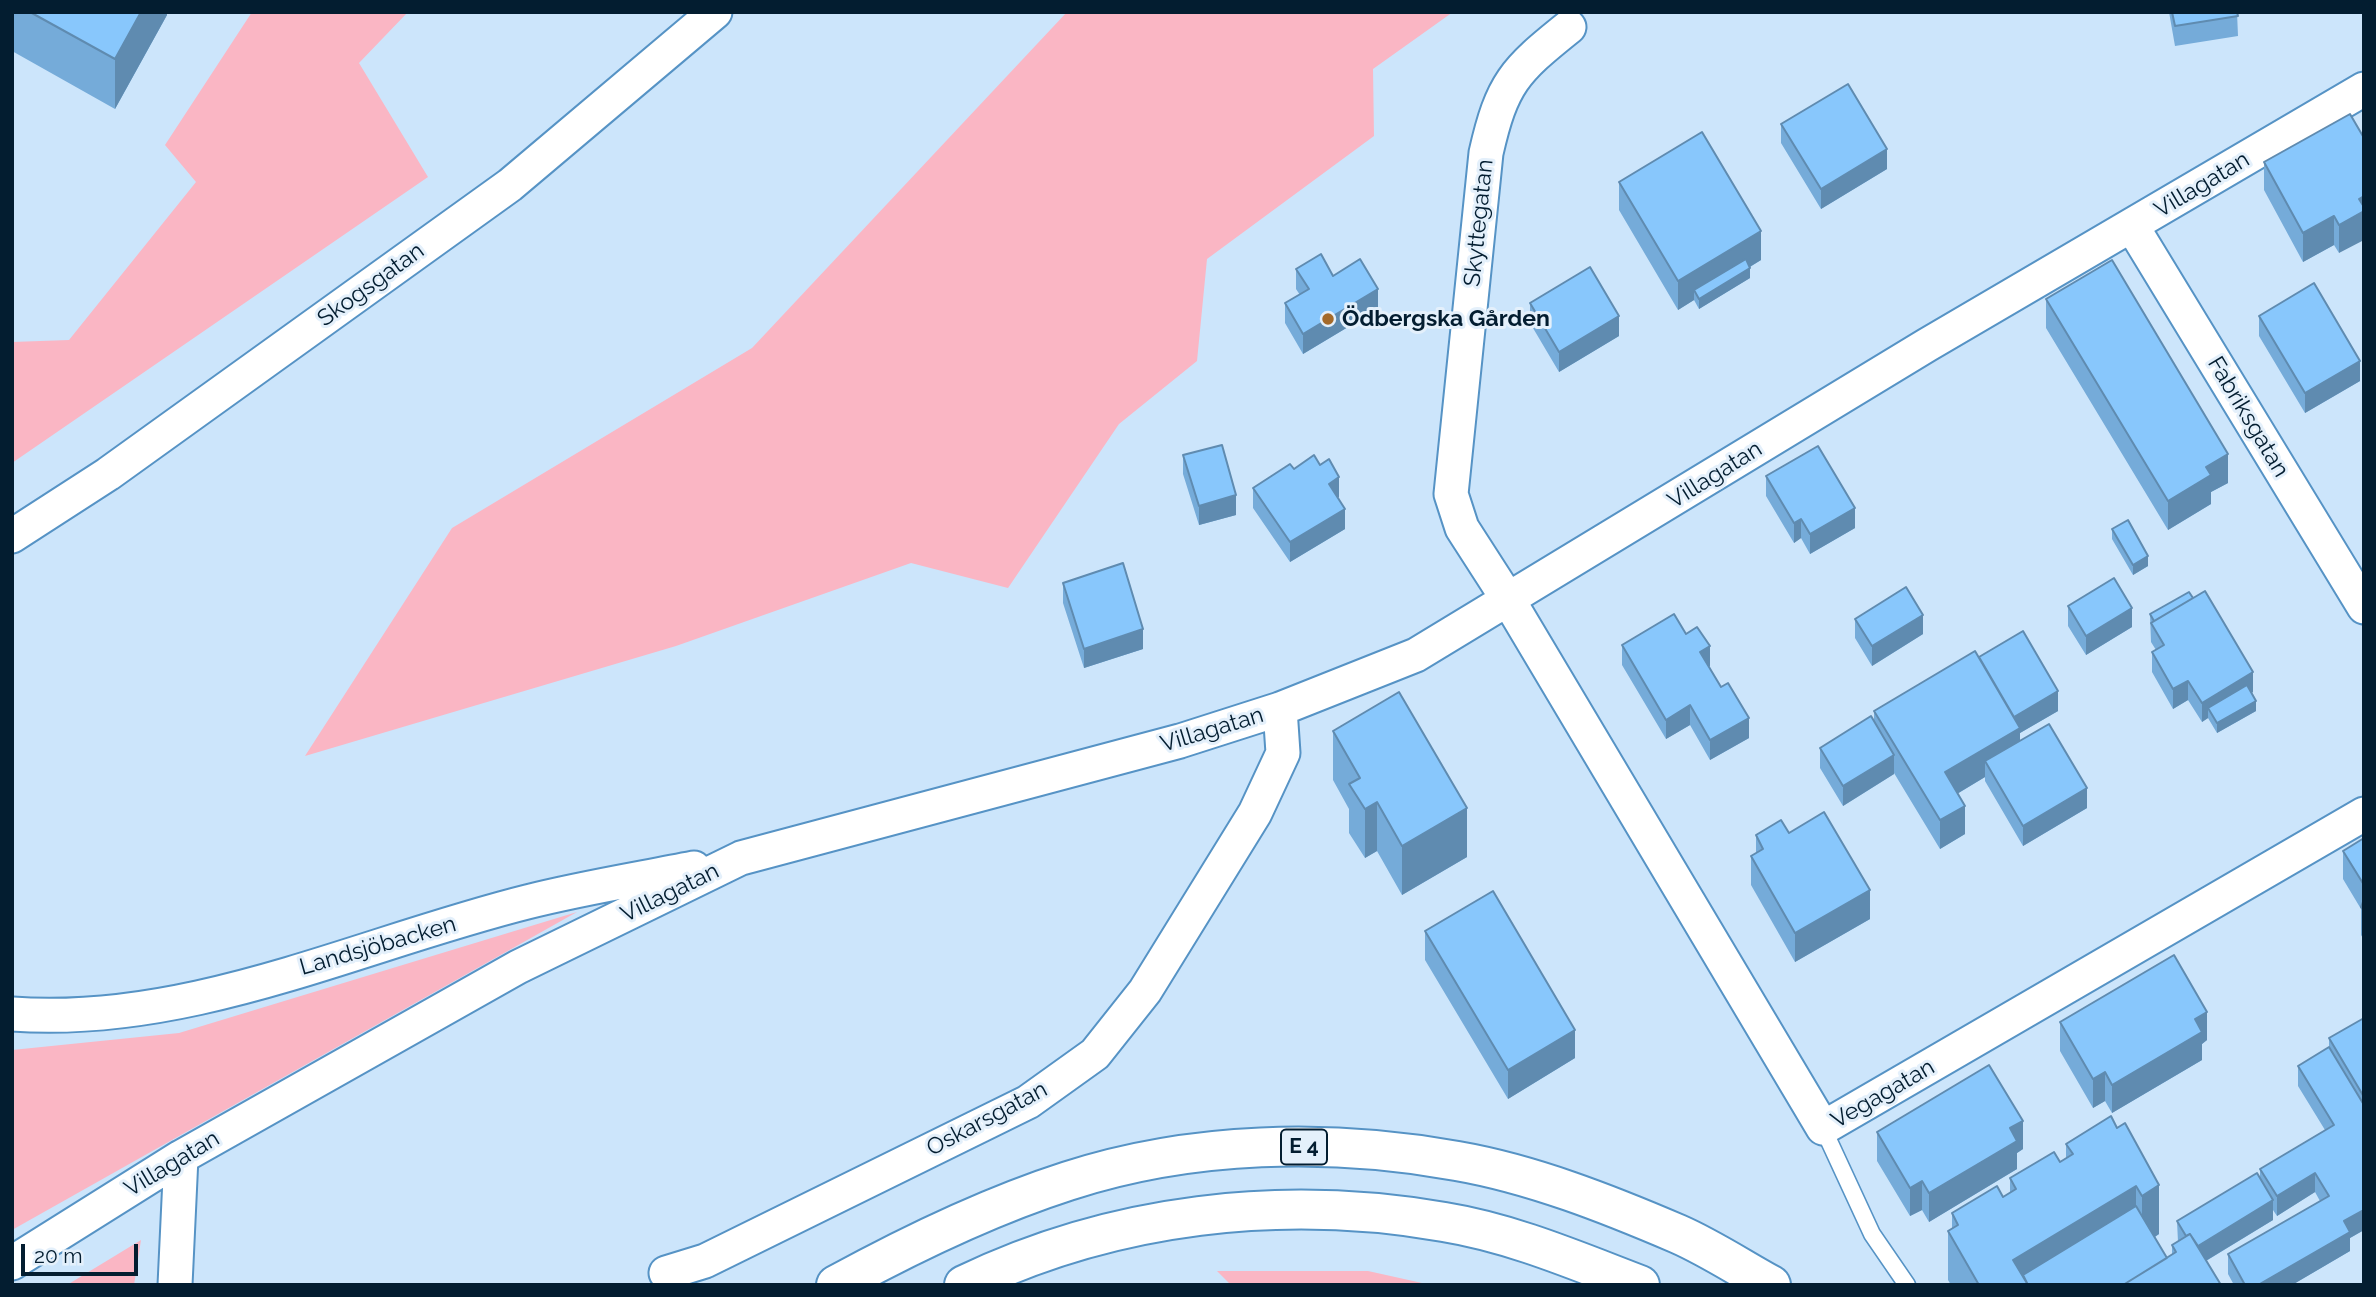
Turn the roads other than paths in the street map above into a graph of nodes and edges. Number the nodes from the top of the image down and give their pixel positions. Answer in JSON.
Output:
{"nodes":[{"id":1,"x":715,"y":12,"type":"edge"},
{"id":2,"x":1573,"y":23,"type":"dead end"},
{"id":3,"x":2364,"y":89,"type":"edge"},
{"id":4,"x":2132,"y":226,"type":"junction"},
{"id":5,"x":12,"y":536,"type":"edge"},
{"id":6,"x":1509,"y":601,"type":"junction"},
{"id":7,"x":2364,"y":607,"type":"edge"},
{"id":8,"x":1280,"y":709,"type":"junction"},
{"id":9,"x":2364,"y":814,"type":"edge"},
{"id":10,"x":741,"y":858,"type":"junction"},
{"id":11,"x":12,"y":1014,"type":"edge"},
{"id":12,"x":1823,"y":1128,"type":"junction"},
{"id":13,"x":181,"y":1157,"type":"junction"},
{"id":14,"x":12,"y":1262,"type":"edge"},
{"id":15,"x":666,"y":1273,"type":"dead end"},
{"id":16,"x":175,"y":1285,"type":"edge"},
{"id":17,"x":836,"y":1285,"type":"edge"},
{"id":18,"x":964,"y":1285,"type":"edge"},
{"id":19,"x":1640,"y":1285,"type":"edge"},
{"id":20,"x":1771,"y":1285,"type":"edge"},
{"id":21,"x":1907,"y":1285,"type":"edge"}],
"edges":[{"from":1,"to":5,"type":"street","name":"Skogsgatan"},
{"from":2,"to":6,"type":"street","name":"Skyttegatan"},
{"from":3,"to":4,"type":"street","name":"Villagatan"},
{"from":4,"to":6,"type":"street","name":"Villagatan"},
{"from":4,"to":7,"type":"street","name":"Fabriksgatan"},
{"from":6,"to":8,"type":"street","name":"Villagatan"},
{"from":6,"to":12,"type":"street","name":"Vegagatan"},
{"from":8,"to":10,"type":"street","name":"Villagatan"},
{"from":8,"to":15,"type":"street","name":"Oskarsgatan"},
{"from":9,"to":12,"type":"street","name":"Vegagatan"},
{"from":10,"to":11,"type":"street","name":"Landsjöbacken"},
{"from":10,"to":13,"type":"street","name":"Villagatan"},
{"from":12,"to":21,"type":"lane"},
{"from":13,"to":14,"type":"street","name":"Villagatan"},
{"from":13,"to":16,"type":"street"},
{"from":17,"to":20,"type":"highway","number":"E 4"},
{"from":18,"to":19,"type":"highway"}]}
